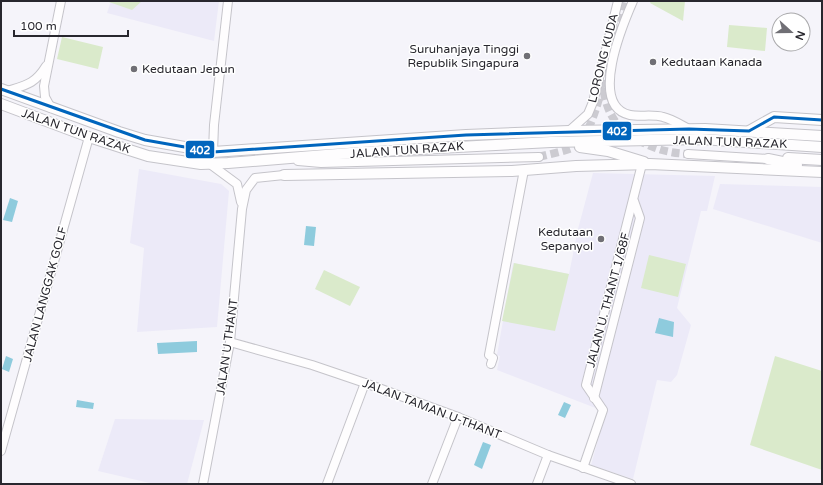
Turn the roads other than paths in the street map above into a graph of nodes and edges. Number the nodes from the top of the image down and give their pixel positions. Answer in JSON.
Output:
{"nodes":[{"id":1,"x":61,"y":1,"type":"edge"},
{"id":2,"x":228,"y":1,"type":"edge"},
{"id":3,"x":618,"y":1,"type":"edge"},
{"id":4,"x":633,"y":1,"type":"edge"},
{"id":5,"x":48,"y":64,"type":"junction"},
{"id":6,"x":4,"y":90,"type":"edge"},
{"id":7,"x":1,"y":104,"type":"edge"},
{"id":8,"x":51,"y":108,"type":"junction"},
{"id":9,"x":822,"y":120,"type":"edge"},
{"id":10,"x":689,"y":129,"type":"junction"},
{"id":11,"x":569,"y":131,"type":"junction"},
{"id":12,"x":749,"y":131,"type":"junction"},
{"id":13,"x":89,"y":136,"type":"junction"},
{"id":14,"x":822,"y":136,"type":"edge"},
{"id":15,"x":551,"y":142,"type":"junction"},
{"id":16,"x":822,"y":147,"type":"edge"},
{"id":17,"x":213,"y":152,"type":"junction"},
{"id":18,"x":688,"y":154,"type":"tunnel mouth"},
{"id":19,"x":539,"y":157,"type":"tunnel mouth"},
{"id":20,"x":279,"y":159,"type":"junction"},
{"id":21,"x":768,"y":159,"type":"junction"},
{"id":22,"x":822,"y":160,"type":"edge"},
{"id":23,"x":210,"y":164,"type":"junction"},
{"id":24,"x":646,"y":164,"type":"junction"},
{"id":25,"x":822,"y":167,"type":"edge"},
{"id":26,"x":524,"y":170,"type":"junction"},
{"id":27,"x":822,"y":172,"type":"edge"},
{"id":28,"x":284,"y":175,"type":"joint"},
{"id":29,"x":242,"y":209,"type":"junction"},
{"id":30,"x":230,"y":342,"type":"junction"},
{"id":31,"x":491,"y":364,"type":"dead end"},
{"id":32,"x":365,"y":383,"type":"junction"},
{"id":33,"x":458,"y":417,"type":"junction"},
{"id":34,"x":1,"y":451,"type":"edge"},
{"id":35,"x":548,"y":455,"type":"junction"},
{"id":36,"x":583,"y":468,"type":"junction"},
{"id":37,"x":203,"y":484,"type":"edge"},
{"id":38,"x":327,"y":484,"type":"edge"},
{"id":39,"x":432,"y":484,"type":"edge"},
{"id":40,"x":537,"y":484,"type":"edge"},
{"id":41,"x":631,"y":484,"type":"edge"}],
"edges":[{"from":1,"to":5,"type":"street"},
{"from":2,"to":17,"type":"street"},
{"from":3,"to":11,"type":"street","name":"LORONG KUDA"},
{"from":4,"to":10,"type":"street","name":"LORONG KUDA"},
{"from":5,"to":6,"type":"street"},
{"from":5,"to":8,"type":"street"},
{"from":6,"to":8,"type":"main road","name":"JALAN TUN RAZAK"},
{"from":7,"to":13,"type":"main road","name":"JALAN TUN RAZAK"},
{"from":8,"to":17,"type":"main road","name":"JALAN TUN RAZAK"},
{"from":9,"to":12,"type":"main road","name":"JALAN TUN RAZAK"},
{"from":10,"to":11,"type":"main road","name":"JALAN TUN RAZAK"},
{"from":10,"to":12,"type":"main road","name":"JALAN TUN RAZAK"},
{"from":11,"to":17,"type":"main road","name":"JALAN TUN RAZAK"},
{"from":12,"to":14,"type":"main road","name":"JALAN TUN RAZAK"},
{"from":13,"to":23,"type":"main road","name":"JALAN TUN RAZAK"},
{"from":13,"to":34,"type":"street","name":"JALAN LANGGAK GOLF"},
{"from":15,"to":16,"type":"main road","name":"JALAN TUN RAZAK"},
{"from":15,"to":20,"type":"main road","name":"JALAN TUN RAZAK"},
{"from":15,"to":24,"type":"main road"},
{"from":18,"to":21,"type":"street"},
{"from":19,"to":20,"type":"street"},
{"from":20,"to":23,"type":"main road","name":"JALAN TUN RAZAK"},
{"from":21,"to":22,"type":"main road"},
{"from":21,"to":25,"type":"main road"},
{"from":23,"to":29,"type":"street","name":"JALAN U THANT"},
{"from":24,"to":26,"type":"main road","name":"JALAN TUN RAZAK"},
{"from":24,"to":27,"type":"main road","name":"JALAN TUN RAZAK"},
{"from":24,"to":36,"type":"street","name":"JALAN U. THANT 1/68F"},
{"from":26,"to":28,"type":"main road","name":"JALAN TUN RAZAK"},
{"from":26,"to":31,"type":"street"},
{"from":28,"to":29,"type":"street","name":"JALAN U THANT"},
{"from":29,"to":30,"type":"street","name":"JALAN U THANT"},
{"from":30,"to":32,"type":"street","name":"JALAN TAMAN U-THANT"},
{"from":30,"to":37,"type":"street","name":"JALAN U THANT"},
{"from":32,"to":33,"type":"street","name":"JALAN TAMAN U-THANT"},
{"from":32,"to":38,"type":"street"},
{"from":33,"to":35,"type":"street","name":"JALAN TAMAN U-THANT"},
{"from":33,"to":39,"type":"street"},
{"from":35,"to":36,"type":"street","name":"JALAN TAMAN U-THANT"},
{"from":35,"to":40,"type":"street"},
{"from":36,"to":41,"type":"street","name":"JALAN TAMAN U-THANT"}]}
